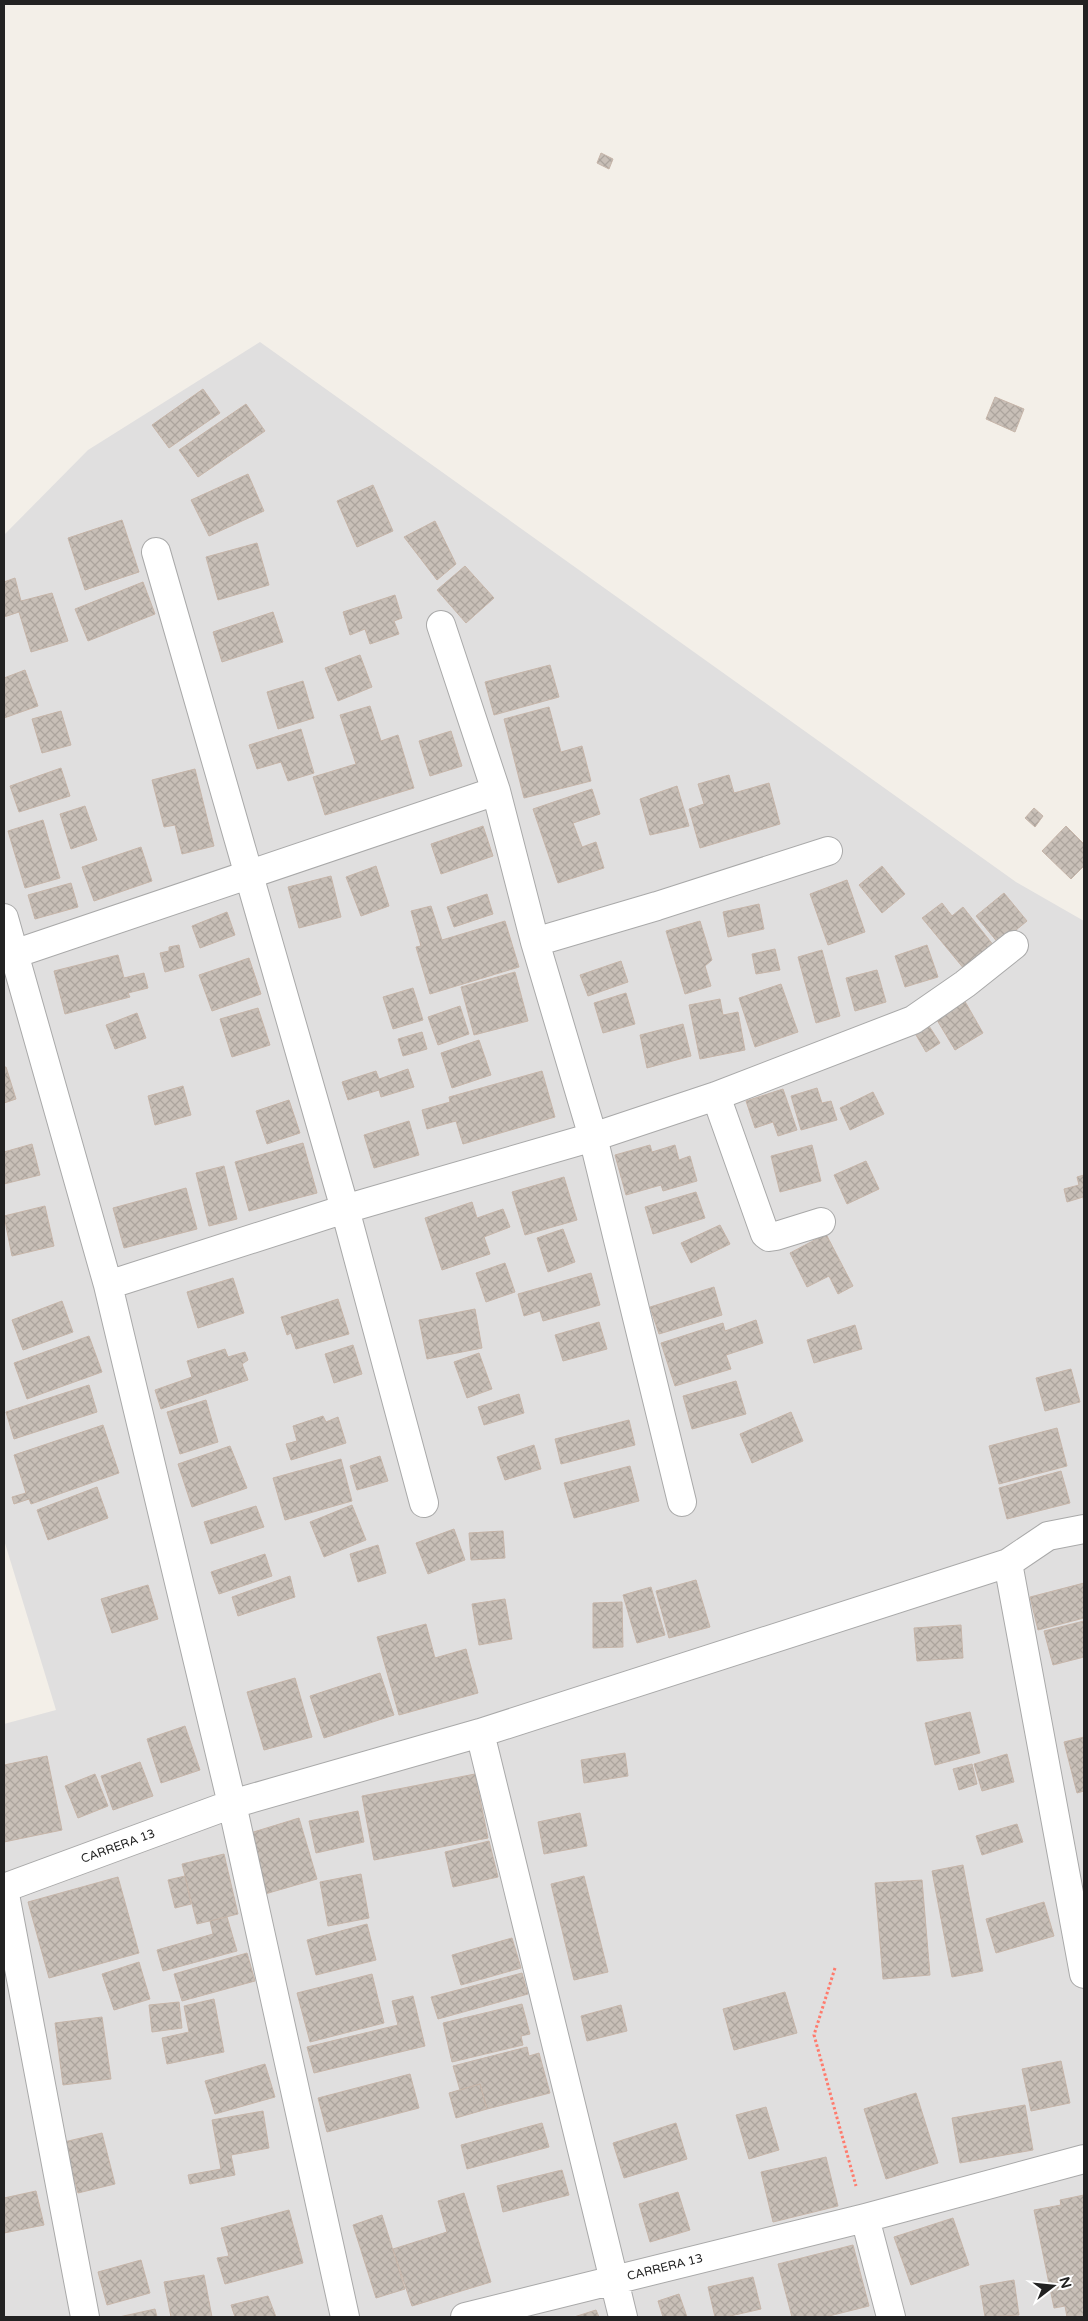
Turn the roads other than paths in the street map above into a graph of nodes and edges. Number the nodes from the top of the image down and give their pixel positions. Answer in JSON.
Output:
{"nodes":[{"id":1,"x":156,"y":552,"type":"dead end"},
{"id":2,"x":440,"y":625,"type":"dead end"},
{"id":3,"x":496,"y":790,"type":"junction"},
{"id":4,"x":828,"y":851,"type":"dead end"},
{"id":5,"x":249,"y":874,"type":"junction"},
{"id":6,"x":4,"y":918,"type":"edge"},
{"id":7,"x":535,"y":942,"type":"junction"},
{"id":8,"x":1014,"y":945,"type":"dead end"},
{"id":9,"x":14,"y":954,"type":"junction"},
{"id":10,"x":716,"y":1096,"type":"junction"},
{"id":11,"x":593,"y":1137,"type":"junction"},
{"id":12,"x":346,"y":1209,"type":"junction"},
{"id":13,"x":821,"y":1222,"type":"dead end"},
{"id":14,"x":108,"y":1285,"type":"junction"},
{"id":15,"x":682,"y":1502,"type":"dead end"},
{"id":16,"x":424,"y":1503,"type":"dead end"},
{"id":17,"x":1084,"y":1529,"type":"edge"},
{"id":18,"x":1008,"y":1563,"type":"junction"},
{"id":19,"x":480,"y":1733,"type":"junction"},
{"id":20,"x":232,"y":1804,"type":"junction"},
{"id":21,"x":4,"y":1888,"type":"edge"},
{"id":22,"x":1084,"y":1974,"type":"edge"},
{"id":23,"x":1084,"y":2159,"type":"edge"},
{"id":24,"x":865,"y":2218,"type":"junction"},
{"id":25,"x":614,"y":2279,"type":"junction"},
{"id":26,"x":85,"y":2317,"type":"edge"},
{"id":27,"x":345,"y":2317,"type":"edge"},
{"id":28,"x":465,"y":2317,"type":"edge"},
{"id":29,"x":623,"y":2317,"type":"edge"},
{"id":30,"x":890,"y":2317,"type":"edge"}],
"edges":[{"from":1,"to":5,"type":"street"},
{"from":2,"to":3,"type":"street"},
{"from":3,"to":5,"type":"street"},
{"from":3,"to":7,"type":"street"},
{"from":4,"to":7,"type":"street"},
{"from":5,"to":9,"type":"street"},
{"from":5,"to":12,"type":"street"},
{"from":6,"to":9,"type":"street"},
{"from":7,"to":11,"type":"street"},
{"from":8,"to":10,"type":"street"},
{"from":9,"to":14,"type":"street"},
{"from":10,"to":11,"type":"street"},
{"from":10,"to":13,"type":"street"},
{"from":11,"to":12,"type":"street"},
{"from":11,"to":15,"type":"street"},
{"from":12,"to":14,"type":"street"},
{"from":12,"to":16,"type":"street"},
{"from":14,"to":20,"type":"street"},
{"from":17,"to":18,"type":"street","name":"CARRERA 13"},
{"from":18,"to":19,"type":"street","name":"CARRERA 13"},
{"from":18,"to":22,"type":"street"},
{"from":19,"to":20,"type":"street","name":"CARRERA 13"},
{"from":19,"to":25,"type":"street"},
{"from":20,"to":21,"type":"street","name":"CARRERA 13"},
{"from":20,"to":27,"type":"street"},
{"from":21,"to":26,"type":"street"},
{"from":23,"to":24,"type":"street","name":"CARRERA 13"},
{"from":24,"to":25,"type":"street","name":"CARRERA 13"},
{"from":24,"to":30,"type":"street"},
{"from":25,"to":28,"type":"street","name":"CARRERA 13"},
{"from":25,"to":29,"type":"street"}]}
